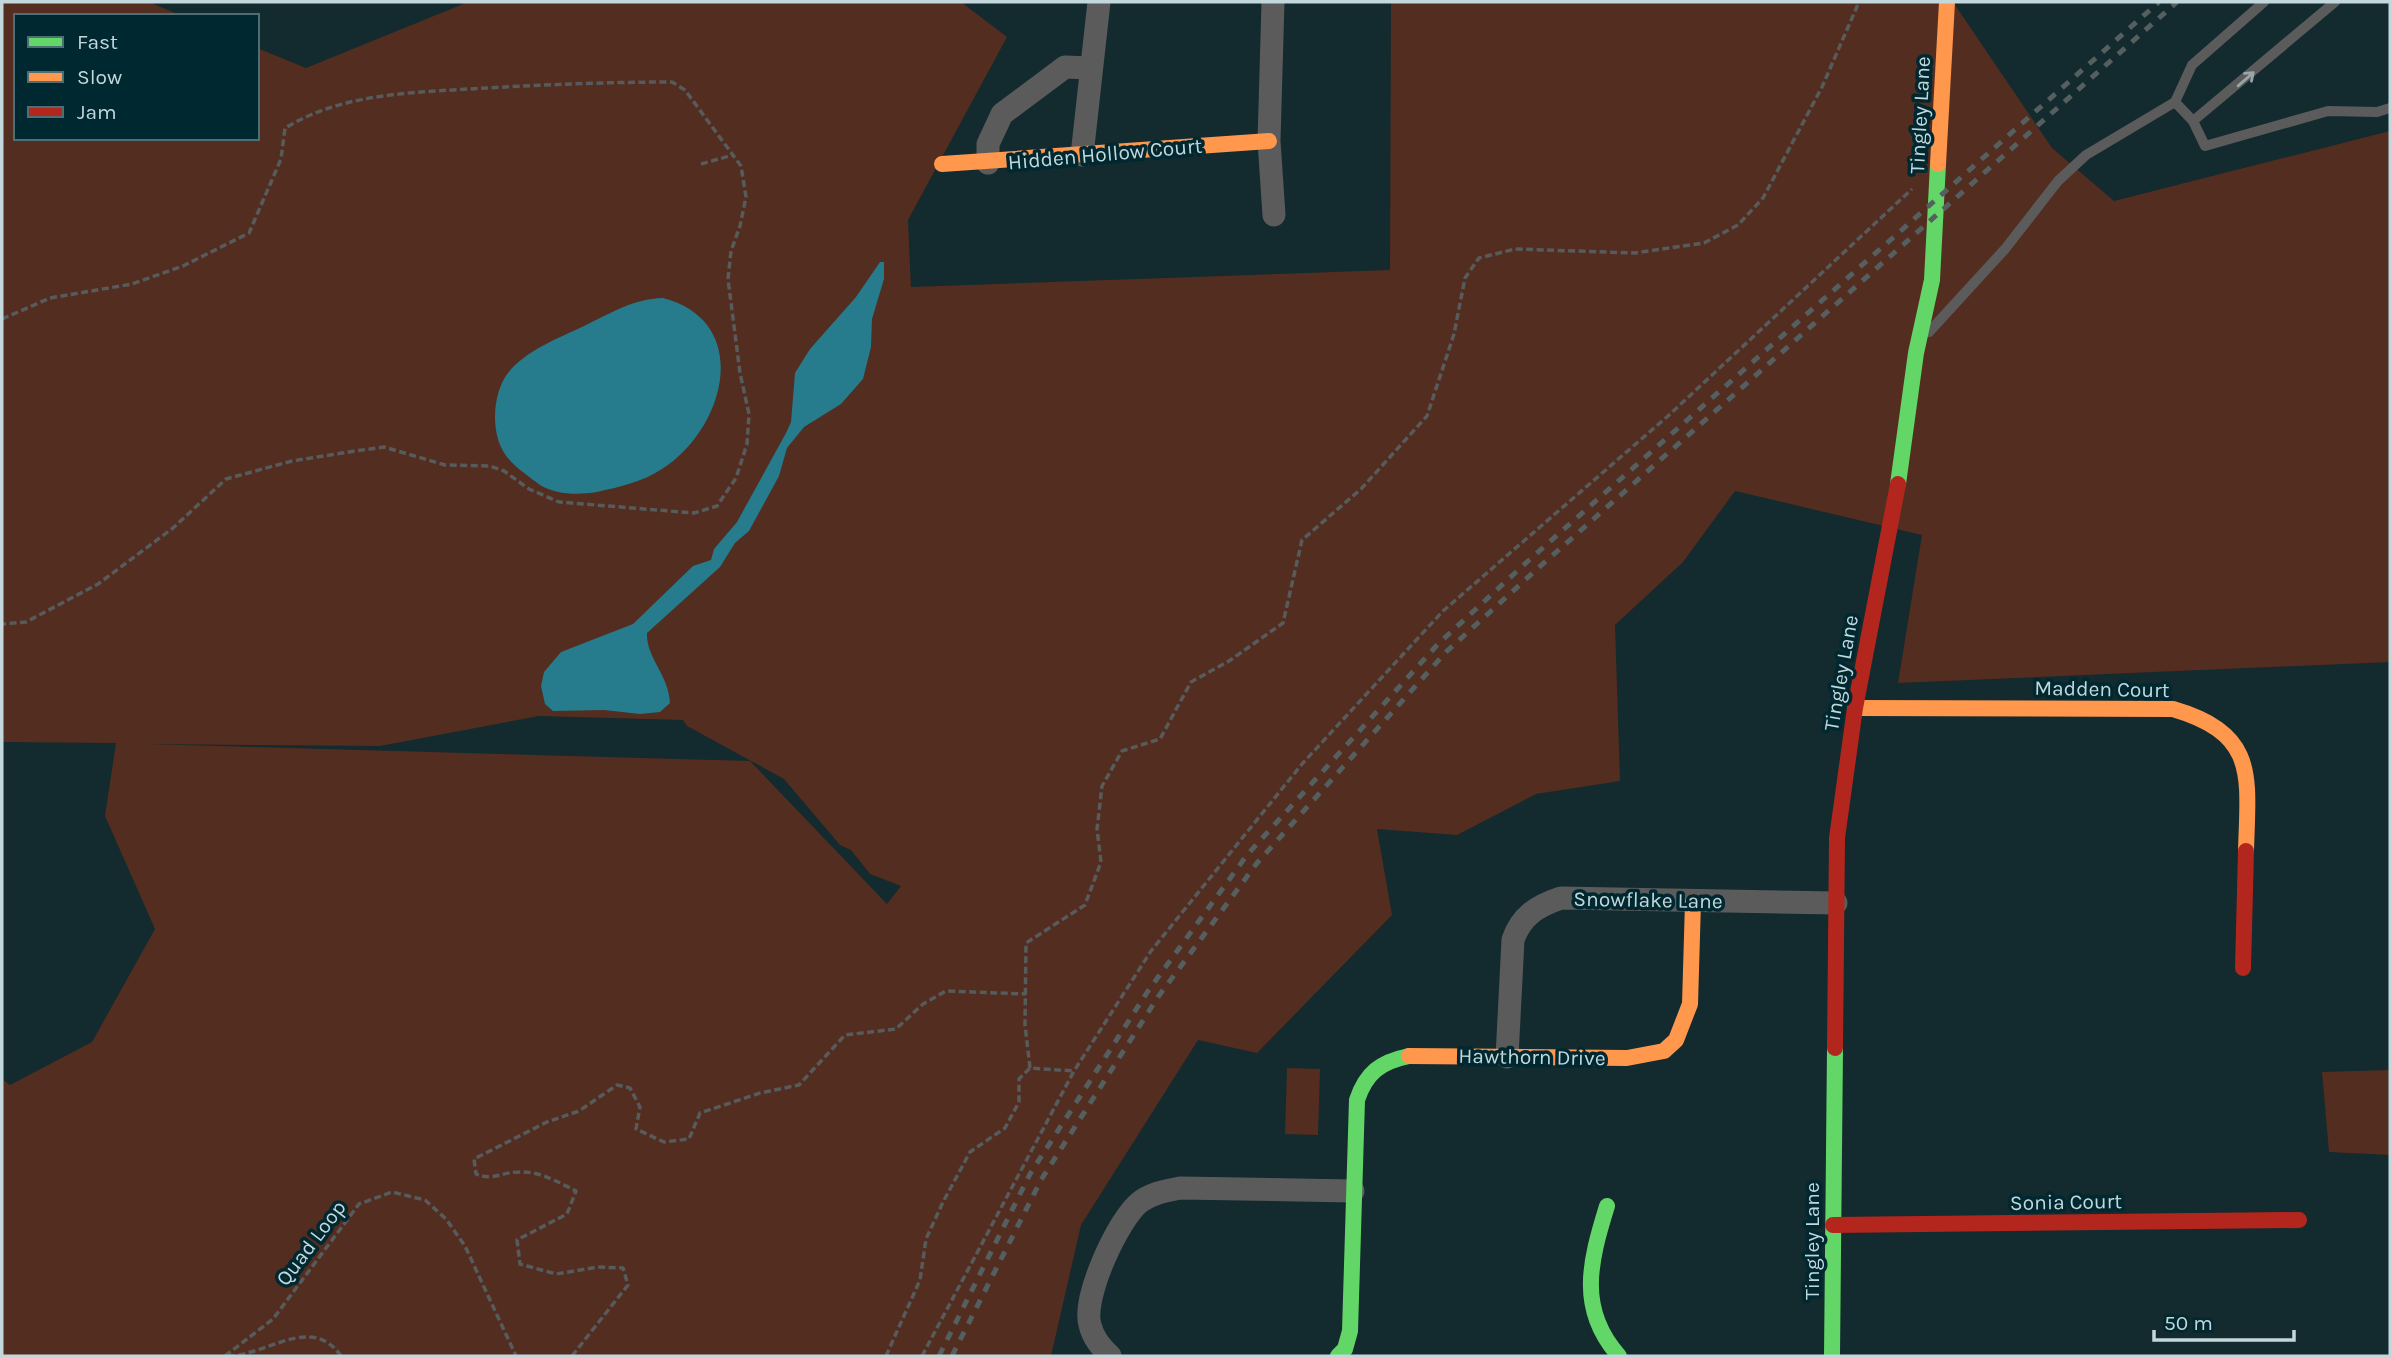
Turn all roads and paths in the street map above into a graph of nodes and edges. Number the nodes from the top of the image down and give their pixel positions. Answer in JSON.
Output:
{"nodes":[{"id":1,"x":1099,"y":2,"type":"edge"},
{"id":2,"x":1273,"y":2,"type":"edge"},
{"id":3,"x":1859,"y":2,"type":"edge"},
{"id":4,"x":1947,"y":2,"type":"edge"},
{"id":5,"x":2264,"y":2,"type":"edge"},
{"id":6,"x":2335,"y":2,"type":"edge"},
{"id":7,"x":1090,"y":68,"type":"junction"},
{"id":8,"x":2175,"y":102,"type":"junction"},
{"id":9,"x":2390,"y":108,"type":"edge"},
{"id":10,"x":2193,"y":121,"type":"junction"},
{"id":11,"x":1269,"y":141,"type":"junction"},
{"id":12,"x":733,"y":155,"type":"junction"},
{"id":13,"x":1082,"y":155,"type":"junction"},
{"id":14,"x":988,"y":163,"type":"junction"},
{"id":15,"x":701,"y":164,"type":"dead end"},
{"id":16,"x":942,"y":164,"type":"dead end"},
{"id":17,"x":1939,"y":164,"type":"junction"},
{"id":18,"x":1274,"y":215,"type":"dead end"},
{"id":19,"x":2,"y":320,"type":"edge"},
{"id":20,"x":1918,"y":344,"type":"junction"},
{"id":21,"x":2,"y":624,"type":"edge"},
{"id":22,"x":1855,"y":708,"type":"junction"},
{"id":23,"x":1693,"y":902,"type":"junction"},
{"id":24,"x":1836,"y":903,"type":"junction"},
{"id":25,"x":2244,"y":968,"type":"dead end"},
{"id":26,"x":1026,"y":994,"type":"junction"},
{"id":27,"x":1507,"y":1057,"type":"junction"},
{"id":28,"x":1030,"y":1068,"type":"junction"},
{"id":29,"x":1074,"y":1071,"type":"junction"},
{"id":30,"x":1353,"y":1191,"type":"junction"},
{"id":31,"x":1606,"y":1206,"type":"dead end"},
{"id":32,"x":2299,"y":1220,"type":"dead end"},
{"id":33,"x":1833,"y":1225,"type":"junction"},
{"id":34,"x":226,"y":1356,"type":"edge"},
{"id":35,"x":341,"y":1356,"type":"edge"},
{"id":36,"x":516,"y":1356,"type":"edge"},
{"id":37,"x":572,"y":1356,"type":"edge"},
{"id":38,"x":886,"y":1356,"type":"edge"},
{"id":39,"x":922,"y":1356,"type":"edge"},
{"id":40,"x":1110,"y":1356,"type":"edge"},
{"id":41,"x":1338,"y":1356,"type":"edge"},
{"id":42,"x":1619,"y":1356,"type":"edge"},
{"id":43,"x":1832,"y":1356,"type":"edge"}],
"edges":[{"from":1,"to":7,"type":"street"},
{"from":2,"to":11,"type":"street"},
{"from":3,"to":26,"type":"path"},
{"from":4,"to":17,"type":"street","name":"Tingley Lane"},
{"from":5,"to":8,"type":"lane"},
{"from":10,"to":6,"type":"lane","one_way":true},
{"from":7,"to":13,"type":"street"},
{"from":7,"to":14,"type":"street"},
{"from":8,"to":10,"type":"lane"},
{"from":8,"to":20,"type":"lane"},
{"from":9,"to":10,"type":"lane"},
{"from":11,"to":13,"type":"street","name":"Hidden Hollow Court"},
{"from":11,"to":18,"type":"street"},
{"from":12,"to":15,"type":"path"},
{"from":12,"to":19,"type":"path"},
{"from":12,"to":21,"type":"path"},
{"from":13,"to":14,"type":"street","name":"Hidden Hollow Court"},
{"from":14,"to":16,"type":"street","name":"Hidden Hollow Court"},
{"from":17,"to":20,"type":"street","name":"Tingley Lane"},
{"from":17,"to":29,"type":"path"},
{"from":20,"to":22,"type":"street","name":"Tingley Lane"},
{"from":22,"to":24,"type":"street","name":"Tingley Lane"},
{"from":22,"to":25,"type":"street","name":"Madden Court"},
{"from":23,"to":24,"type":"street","name":"Snowflake Lane"},
{"from":23,"to":27,"type":"street","name":"Hawthorn Drive"},
{"from":23,"to":27,"type":"street","name":"Snowflake Lane"},
{"from":24,"to":33,"type":"street","name":"Tingley Lane"},
{"from":26,"to":28,"type":"path"},
{"from":26,"to":37,"type":"path"},
{"from":27,"to":30,"type":"street","name":"Hawthorn Drive"},
{"from":28,"to":29,"type":"path"},
{"from":28,"to":38,"type":"path"},
{"from":29,"to":39,"type":"path"},
{"from":30,"to":40,"type":"street"},
{"from":30,"to":41,"type":"street","name":"Hawthorn Drive"},
{"from":31,"to":42,"type":"street"},
{"from":32,"to":33,"type":"street","name":"Sonia Court"},
{"from":33,"to":43,"type":"street","name":"Tingley Lane"},
{"from":34,"to":35,"type":"path","name":"Quad Loop"},
{"from":34,"to":36,"type":"path","name":"Quad Loop"}]}
